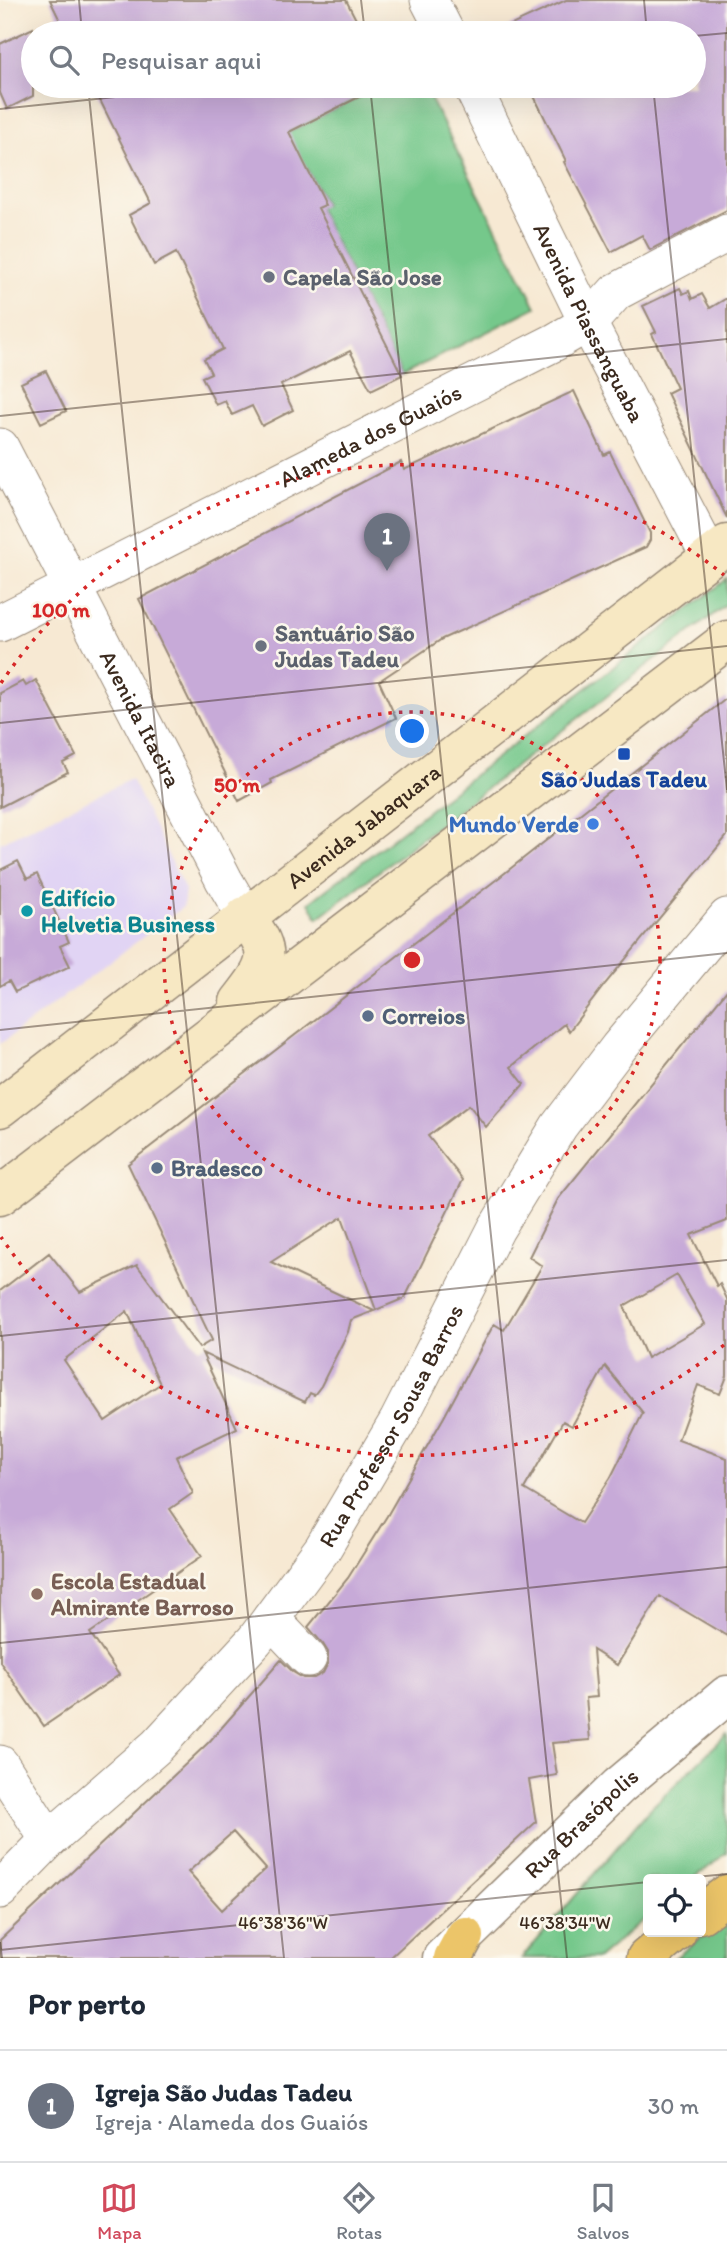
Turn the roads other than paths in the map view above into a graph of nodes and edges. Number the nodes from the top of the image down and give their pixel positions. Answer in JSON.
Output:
{"nodes":[{"id":1,"x":429,"y":0,"type":"edge"},
{"id":2,"x":440,"y":21,"type":"edge"},
{"id":3,"x":478,"y":98,"type":"edge"},
{"id":4,"x":727,"y":233,"type":"edge"},
{"id":5,"x":589,"y":323,"type":"junction"},
{"id":6,"x":0,"y":447,"type":"edge"},
{"id":7,"x":719,"y":550,"type":"edge"},
{"id":8,"x":72,"y":587,"type":"junction"},
{"id":9,"x":0,"y":623,"type":"edge"},
{"id":10,"x":727,"y":640,"type":"edge"},
{"id":11,"x":245,"y":916,"type":"junction"},
{"id":12,"x":727,"y":917,"type":"edge"},
{"id":13,"x":221,"y":1026,"type":"junction"},
{"id":14,"x":0,"y":1108,"type":"edge"},
{"id":15,"x":0,"y":1196,"type":"edge"},
{"id":16,"x":271,"y":1619,"type":"junction"},
{"id":17,"x":308,"y":1658,"type":"dead end"},
{"id":18,"x":727,"y":1695,"type":"edge"},
{"id":19,"x":0,"y":1764,"type":"edge"},
{"id":20,"x":49,"y":1840,"type":"junction"},
{"id":21,"x":0,"y":1890,"type":"edge"},
{"id":22,"x":727,"y":1894,"type":"edge"},
{"id":23,"x":706,"y":1910,"type":"edge"},
{"id":24,"x":671,"y":1937,"type":"edge"},
{"id":25,"x":453,"y":1951,"type":"edge"},
{"id":26,"x":646,"y":1958,"type":"edge"}],
"edges":[{"from":1,"to":2,"type":"street"},
{"from":3,"to":5,"type":"street","name":"Avenida Piassanguaba"},
{"from":4,"to":5,"type":"street","name":"Alameda dos Guaiós"},
{"from":5,"to":7,"type":"street","name":"Avenida Piassanguaba"},
{"from":5,"to":8,"type":"street","name":"Alameda dos Guaiós"},
{"from":6,"to":8,"type":"street","name":"Avenida Itacira"},
{"from":7,"to":11,"type":"main road","name":"Avenida Jabaquara"},
{"from":8,"to":9,"type":"street","name":"Alameda dos Guaiós"},
{"from":8,"to":11,"type":"street","name":"Avenida Itacira"},
{"from":10,"to":13,"type":"main road"},
{"from":11,"to":13,"type":"main road"},
{"from":11,"to":14,"type":"main road","name":"Avenida Jabaquara"},
{"from":12,"to":16,"type":"street","name":"Rua Professor Sousa Barros"},
{"from":13,"to":15,"type":"main road"},
{"from":16,"to":17,"type":"street"},
{"from":16,"to":20,"type":"street","name":"Rua Professor Sousa Barros"},
{"from":18,"to":25,"type":"street","name":"Rua Brasópolis"},
{"from":19,"to":20,"type":"street"},
{"from":20,"to":21,"type":"street","name":"Rua Professor Sousa Barros"},
{"from":22,"to":23,"type":"highway"},
{"from":24,"to":26,"type":"highway"}]}
